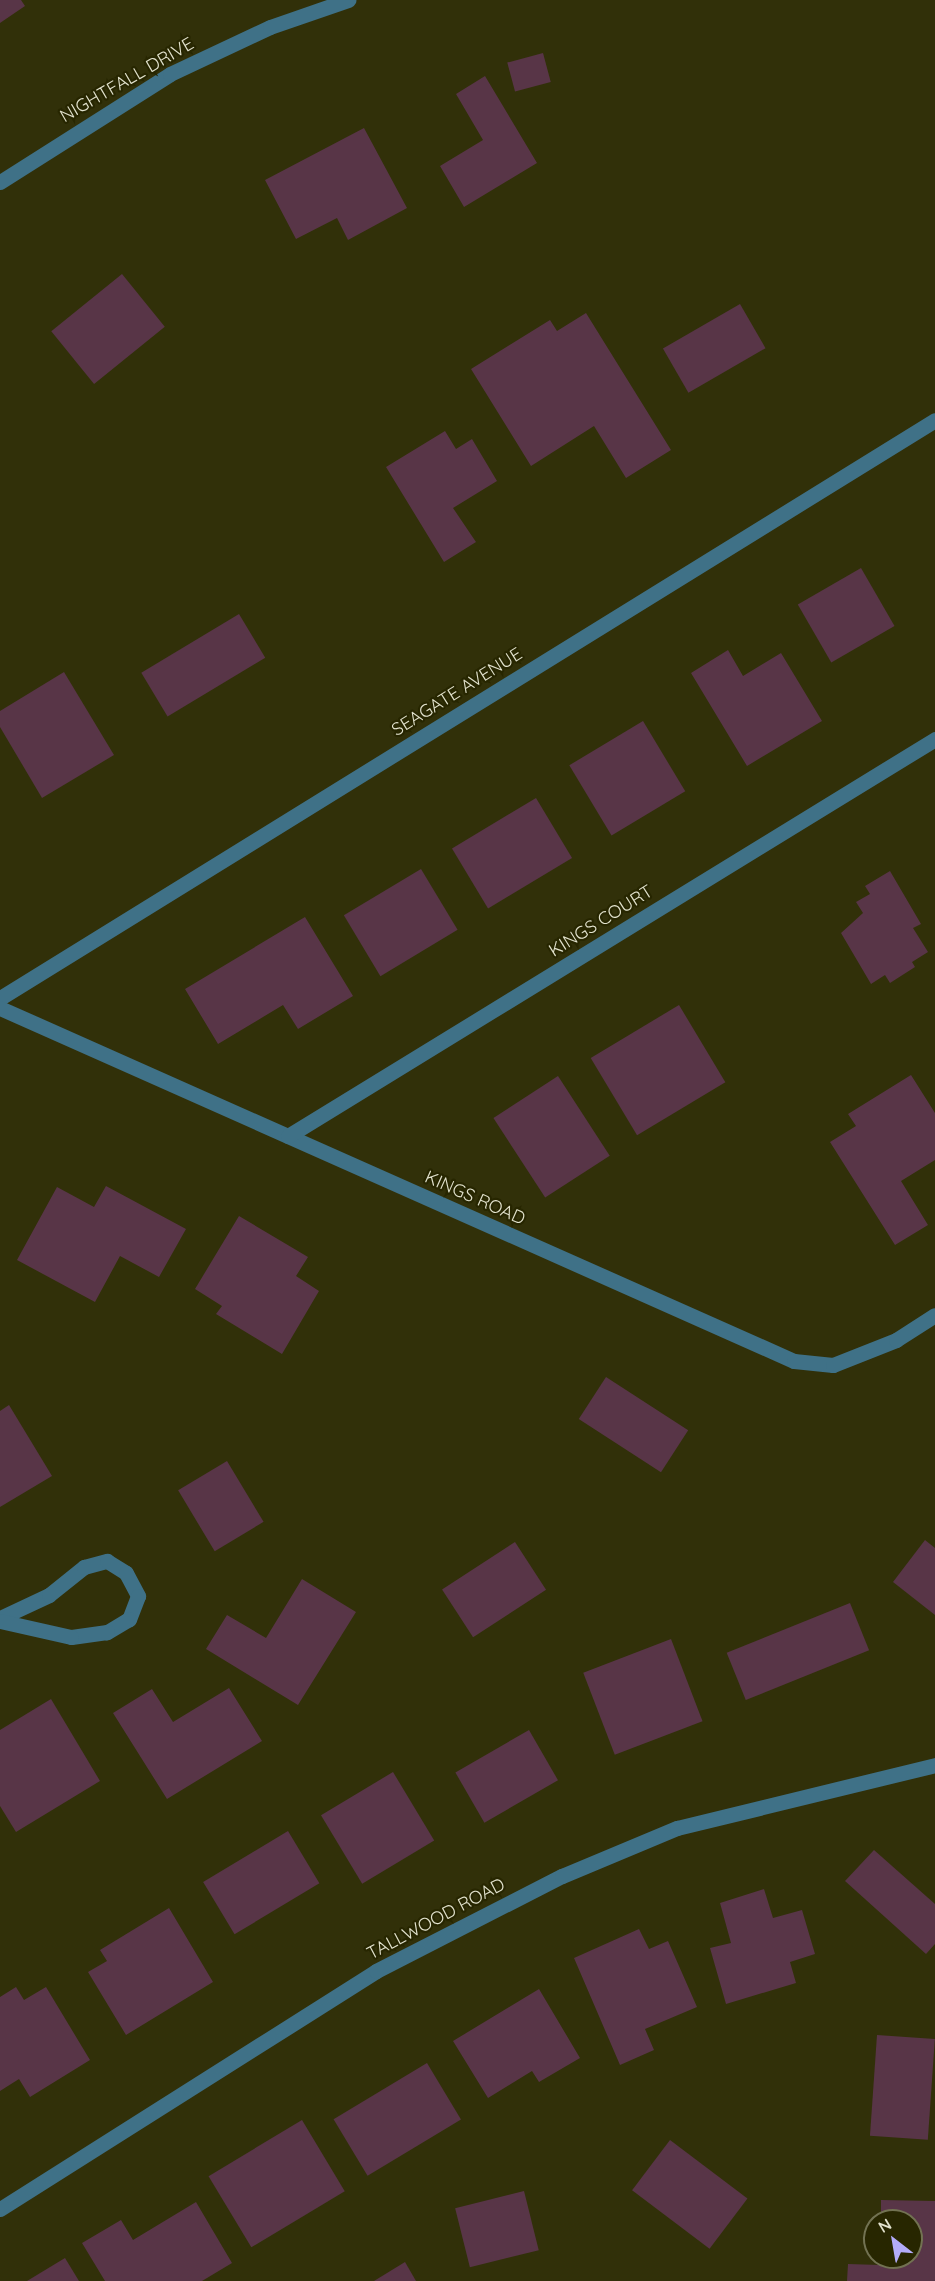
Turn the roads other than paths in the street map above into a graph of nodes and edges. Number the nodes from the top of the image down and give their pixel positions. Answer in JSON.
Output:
{"nodes":[{"id":1,"x":348,"y":0,"type":"edge"},
{"id":2,"x":0,"y":182,"type":"edge"},
{"id":3,"x":935,"y":420,"type":"edge"},
{"id":4,"x":935,"y":739,"type":"edge"},
{"id":5,"x":0,"y":998,"type":"edge"},
{"id":6,"x":0,"y":1008,"type":"edge"},
{"id":7,"x":288,"y":1136,"type":"junction"},
{"id":8,"x":935,"y":1315,"type":"edge"},
{"id":9,"x":0,"y":1620,"type":"edge"},
{"id":10,"x":935,"y":1765,"type":"edge"},
{"id":11,"x":0,"y":2209,"type":"edge"}],
"edges":[{"from":1,"to":2,"type":"street","name":"NIGHTFALL DRIVE"},
{"from":3,"to":5,"type":"street","name":"SEAGATE AVENUE"},
{"from":4,"to":7,"type":"street","name":"KINGS COURT"},
{"from":6,"to":7,"type":"street","name":"KINGS ROAD"},
{"from":7,"to":8,"type":"street","name":"KINGS ROAD"},
{"from":9,"to":9,"type":"street"},
{"from":10,"to":11,"type":"street","name":"TALLWOOD ROAD"}]}
